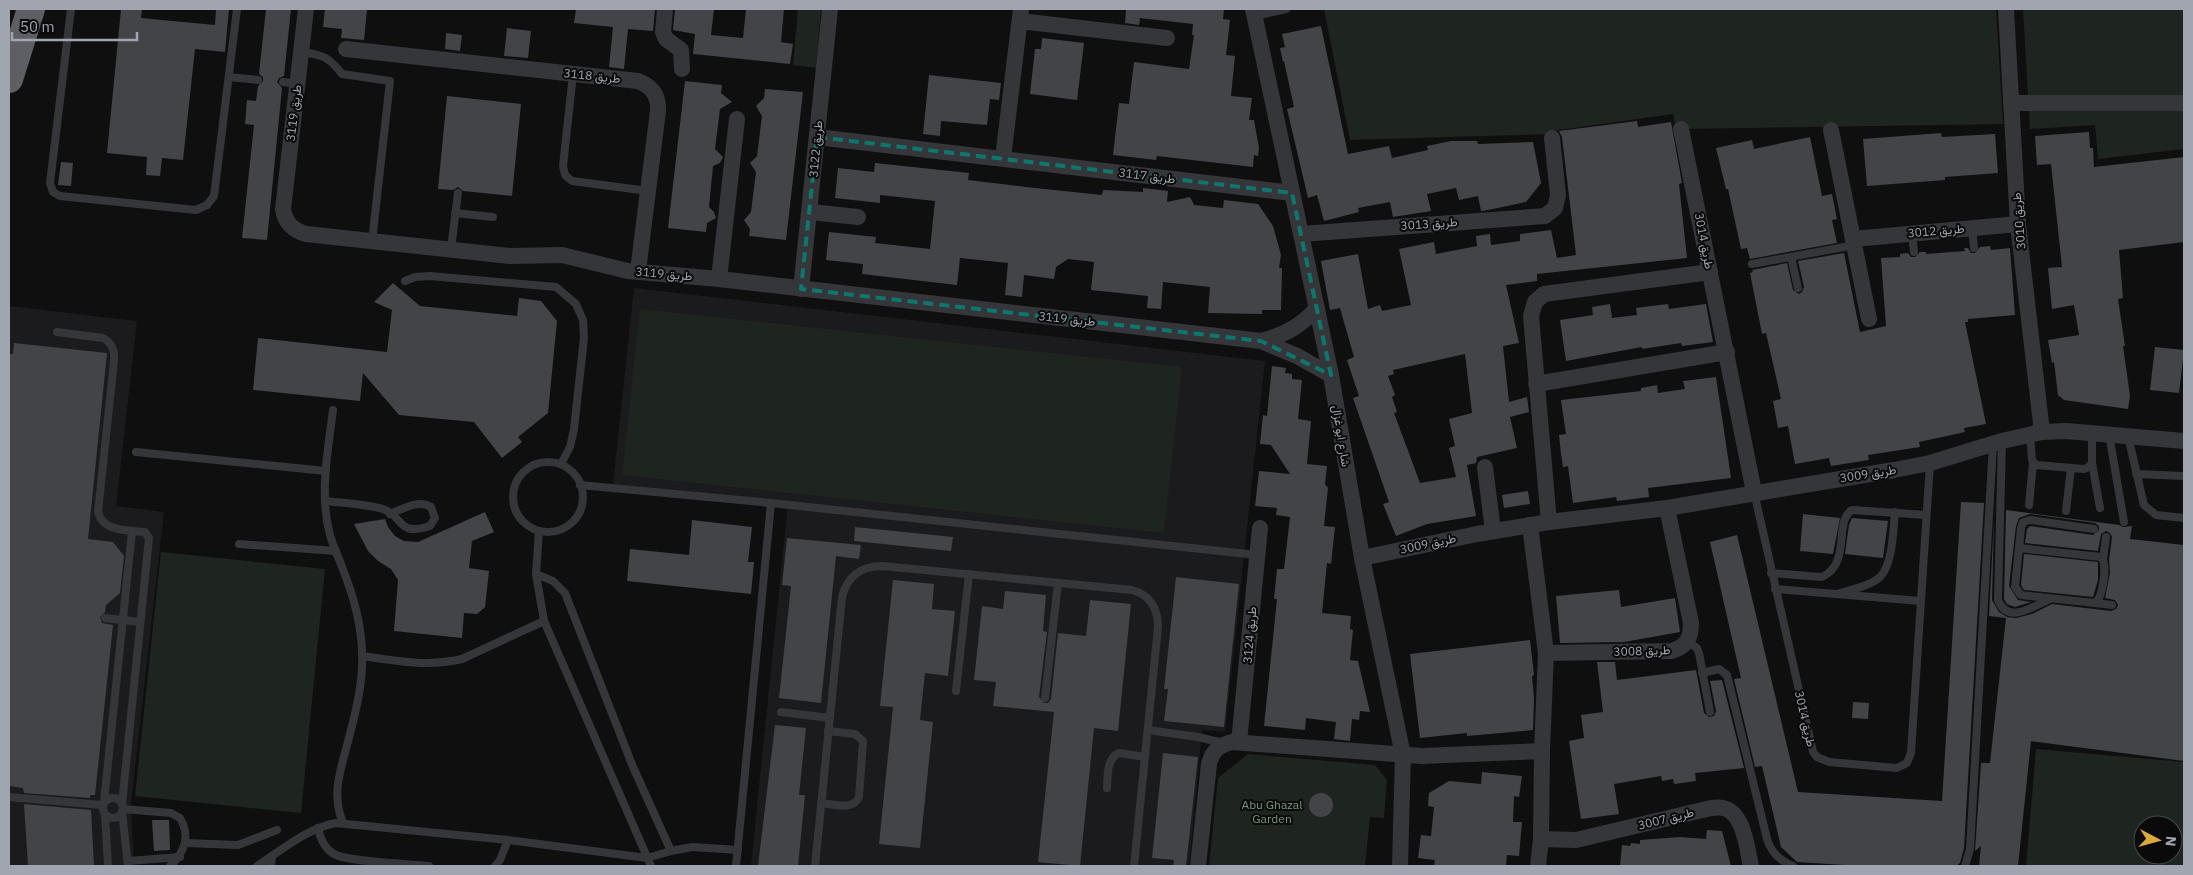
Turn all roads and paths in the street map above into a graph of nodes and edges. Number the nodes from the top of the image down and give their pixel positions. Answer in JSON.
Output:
{"nodes":[{"id":1,"x":31,"y":9,"type":"edge"},
{"id":2,"x":71,"y":9,"type":"edge"},
{"id":3,"x":238,"y":9,"type":"edge"},
{"id":4,"x":306,"y":9,"type":"edge"},
{"id":5,"x":665,"y":9,"type":"edge"},
{"id":6,"x":830,"y":9,"type":"edge"},
{"id":7,"x":1286,"y":9,"type":"edge"},
{"id":8,"x":2006,"y":9,"type":"edge"},
{"id":9,"x":1254,"y":12,"type":"edge"},
{"id":10,"x":1021,"y":15,"type":"edge"},
{"id":11,"x":1167,"y":38,"type":"dead end"},
{"id":12,"x":346,"y":48,"type":"dead end"},
{"id":13,"x":302,"y":52,"type":"junction"},
{"id":14,"x":682,"y":69,"type":"dead end"},
{"id":15,"x":573,"y":74,"type":"junction"},
{"id":16,"x":229,"y":77,"type":"junction"},
{"id":17,"x":9,"y":79,"type":"edge"},
{"id":18,"x":258,"y":80,"type":"dead end"},
{"id":19,"x":2010,"y":103,"type":"junction"},
{"id":20,"x":2184,"y":103,"type":"edge"},
{"id":21,"x":737,"y":119,"type":"dead end"},
{"id":22,"x":1682,"y":129,"type":"dead end"},
{"id":23,"x":1831,"y":130,"type":"dead end"},
{"id":24,"x":817,"y":136,"type":"junction"},
{"id":25,"x":1552,"y":138,"type":"dead end"},
{"id":26,"x":1003,"y":158,"type":"junction"},
{"id":27,"x":648,"y":191,"type":"junction"},
{"id":28,"x":458,"y":193,"type":"dead end"},
{"id":29,"x":1292,"y":194,"type":"junction"},
{"id":30,"x":811,"y":212,"type":"junction"},
{"id":31,"x":455,"y":213,"type":"junction"},
{"id":32,"x":493,"y":216,"type":"dead end"},
{"id":33,"x":858,"y":217,"type":"dead end"},
{"id":34,"x":2018,"y":224,"type":"junction"},
{"id":35,"x":1972,"y":228,"type":"junction"},
{"id":36,"x":1301,"y":234,"type":"junction"},
{"id":37,"x":1912,"y":234,"type":"junction"},
{"id":38,"x":372,"y":241,"type":"junction"},
{"id":39,"x":1854,"y":242,"type":"junction"},
{"id":40,"x":1974,"y":248,"type":"dead end"},
{"id":41,"x":451,"y":249,"type":"junction"},
{"id":42,"x":1914,"y":252,"type":"dead end"},
{"id":43,"x":1791,"y":257,"type":"junction"},
{"id":44,"x":1752,"y":264,"type":"dead end"},
{"id":45,"x":638,"y":271,"type":"junction"},
{"id":46,"x":1710,"y":272,"type":"junction"},
{"id":47,"x":719,"y":278,"type":"junction"},
{"id":48,"x":405,"y":281,"type":"dead end"},
{"id":49,"x":1798,"y":288,"type":"dead end"},
{"id":50,"x":801,"y":290,"type":"junction"},
{"id":51,"x":1317,"y":308,"type":"junction"},
{"id":52,"x":1869,"y":319,"type":"dead end"},
{"id":53,"x":57,"y":332,"type":"dead end"},
{"id":54,"x":1261,"y":341,"type":"junction"},
{"id":55,"x":1727,"y":352,"type":"junction"},
{"id":56,"x":1331,"y":375,"type":"junction"},
{"id":57,"x":1536,"y":384,"type":"junction"},
{"id":58,"x":333,"y":410,"type":"dead end"},
{"id":59,"x":2036,"y":433,"type":"junction"},
{"id":60,"x":2092,"y":433,"type":"junction"},
{"id":61,"x":2109,"y":434,"type":"junction"},
{"id":62,"x":2128,"y":436,"type":"junction"},
{"id":63,"x":2184,"y":440,"type":"edge"},
{"id":64,"x":1998,"y":442,"type":"junction"},
{"id":65,"x":136,"y":452,"type":"dead end"},
{"id":66,"x":1930,"y":463,"type":"junction"},
{"id":67,"x":2034,"y":463,"type":"junction"},
{"id":68,"x":2092,"y":463,"type":"junction"},
{"id":69,"x":561,"y":464,"type":"junction"},
{"id":70,"x":1485,"y":467,"type":"dead end"},
{"id":71,"x":2071,"y":468,"type":"junction"},
{"id":72,"x":326,"y":471,"type":"junction"},
{"id":73,"x":2136,"y":474,"type":"junction"},
{"id":74,"x":2184,"y":476,"type":"edge"},
{"id":75,"x":580,"y":485,"type":"junction"},
{"id":76,"x":1754,"y":492,"type":"junction"},
{"id":77,"x":325,"y":501,"type":"junction"},
{"id":78,"x":771,"y":503,"type":"junction"},
{"id":79,"x":2029,"y":505,"type":"dead end"},
{"id":80,"x":1667,"y":508,"type":"junction"},
{"id":81,"x":2100,"y":508,"type":"dead end"},
{"id":82,"x":2066,"y":511,"type":"dead end"},
{"id":83,"x":1895,"y":512,"type":"junction"},
{"id":84,"x":390,"y":514,"type":"junction"},
{"id":85,"x":1926,"y":515,"type":"junction"},
{"id":86,"x":2184,"y":518,"type":"edge"},
{"id":87,"x":1549,"y":522,"type":"junction"},
{"id":88,"x":2124,"y":522,"type":"dead end"},
{"id":89,"x":1530,"y":525,"type":"junction"},
{"id":90,"x":1260,"y":528,"type":"dead end"},
{"id":91,"x":2094,"y":529,"type":"dead end"},
{"id":92,"x":132,"y":530,"type":"junction"},
{"id":93,"x":540,"y":531,"type":"junction"},
{"id":94,"x":1493,"y":531,"type":"junction"},
{"id":95,"x":2106,"y":537,"type":"dead end"},
{"id":96,"x":240,"y":544,"type":"dead end"},
{"id":97,"x":2019,"y":548,"type":"junction"},
{"id":98,"x":336,"y":551,"type":"junction"},
{"id":99,"x":1257,"y":555,"type":"junction"},
{"id":100,"x":1362,"y":558,"type":"junction"},
{"id":101,"x":2104,"y":559,"type":"junction"},
{"id":102,"x":1771,"y":573,"type":"junction"},
{"id":103,"x":536,"y":574,"type":"junction"},
{"id":104,"x":970,"y":574,"type":"junction"},
{"id":105,"x":1058,"y":582,"type":"junction"},
{"id":106,"x":1775,"y":589,"type":"junction"},
{"id":107,"x":1836,"y":594,"type":"junction"},
{"id":108,"x":2052,"y":598,"type":"junction"},
{"id":109,"x":1921,"y":601,"type":"junction"},
{"id":110,"x":2095,"y":602,"type":"junction"},
{"id":111,"x":2112,"y":605,"type":"dead end"},
{"id":112,"x":105,"y":618,"type":"dead end"},
{"id":113,"x":123,"y":620,"type":"junction"},
{"id":114,"x":544,"y":621,"type":"junction"},
{"id":115,"x":140,"y":622,"type":"junction"},
{"id":116,"x":1688,"y":642,"type":"junction"},
{"id":117,"x":1546,"y":653,"type":"junction"},
{"id":118,"x":362,"y":656,"type":"junction"},
{"id":119,"x":1702,"y":672,"type":"junction"},
{"id":120,"x":956,"y":691,"type":"dead end"},
{"id":121,"x":1045,"y":698,"type":"dead end"},
{"id":122,"x":781,"y":712,"type":"dead end"},
{"id":123,"x":1710,"y":712,"type":"dead end"},
{"id":124,"x":830,"y":718,"type":"junction"},
{"id":125,"x":1148,"y":730,"type":"junction"},
{"id":126,"x":828,"y":731,"type":"junction"},
{"id":127,"x":1232,"y":743,"type":"junction"},
{"id":128,"x":1542,"y":752,"type":"junction"},
{"id":129,"x":1403,"y":755,"type":"junction"},
{"id":130,"x":1145,"y":756,"type":"junction"},
{"id":131,"x":1107,"y":788,"type":"dead end"},
{"id":132,"x":9,"y":797,"type":"edge"},
{"id":133,"x":103,"y":803,"type":"junction"},
{"id":134,"x":821,"y":803,"type":"junction"},
{"id":135,"x":122,"y":808,"type":"junction"},
{"id":136,"x":105,"y":815,"type":"junction"},
{"id":137,"x":343,"y":822,"type":"junction"},
{"id":138,"x":318,"y":828,"type":"junction"},
{"id":139,"x":277,"y":830,"type":"dead end"},
{"id":140,"x":1541,"y":839,"type":"junction"},
{"id":141,"x":508,"y":840,"type":"junction"},
{"id":142,"x":185,"y":843,"type":"junction"},
{"id":143,"x":738,"y":850,"type":"junction"},
{"id":144,"x":670,"y":851,"type":"junction"},
{"id":145,"x":272,"y":856,"type":"junction"},
{"id":146,"x":180,"y":858,"type":"junction"},
{"id":147,"x":647,"y":858,"type":"junction"},
{"id":148,"x":128,"y":864,"type":"edge"},
{"id":149,"x":108,"y":866,"type":"edge"},
{"id":150,"x":170,"y":866,"type":"edge"},
{"id":151,"x":257,"y":866,"type":"edge"},
{"id":152,"x":271,"y":866,"type":"edge"},
{"id":153,"x":428,"y":866,"type":"edge"},
{"id":154,"x":495,"y":866,"type":"edge"},
{"id":155,"x":651,"y":866,"type":"edge"},
{"id":156,"x":736,"y":866,"type":"edge"},
{"id":157,"x":815,"y":866,"type":"edge"},
{"id":158,"x":1134,"y":866,"type":"edge"},
{"id":159,"x":1198,"y":866,"type":"edge"},
{"id":160,"x":1400,"y":866,"type":"edge"},
{"id":161,"x":1538,"y":866,"type":"edge"},
{"id":162,"x":1751,"y":866,"type":"edge"},
{"id":163,"x":1793,"y":866,"type":"edge"},
{"id":164,"x":1965,"y":866,"type":"edge"}],
"edges":[{"from":1,"to":17,"type":"highway"},
{"from":2,"to":16,"type":"lane"},
{"from":3,"to":16,"type":"lane"},
{"from":4,"to":13,"type":"street","name":"طريق 3119"},
{"from":5,"to":14,"type":"street"},
{"from":6,"to":24,"type":"street","name":"طريق 3122"},
{"from":7,"to":9,"type":"lane"},
{"from":8,"to":19,"type":"street","name":"طريق 3010"},
{"from":9,"to":29,"type":"street","name":"شارع ابو غزال"},
{"from":10,"to":11,"type":"street"},
{"from":10,"to":26,"type":"street"},
{"from":12,"to":15,"type":"street","name":"طريق 3118"},
{"from":13,"to":38,"type":"lane"},
{"from":13,"to":38,"type":"street","name":"طريق 3119"},
{"from":15,"to":27,"type":"street","name":"طريق 3118"},
{"from":15,"to":27,"type":"lane"},
{"from":16,"to":18,"type":"lane"},
{"from":19,"to":20,"type":"street"},
{"from":19,"to":34,"type":"street","name":"طريق 3010"},
{"from":21,"to":47,"type":"street"},
{"from":22,"to":46,"type":"street","name":"طريق 3014"},
{"from":23,"to":39,"type":"street"},
{"from":24,"to":26,"type":"street","name":"طريق 3117"},
{"from":24,"to":30,"type":"street","name":"طريق 3122"},
{"from":25,"to":36,"type":"street","name":"طريق 3013"},
{"from":26,"to":29,"type":"street","name":"طريق 3117"},
{"from":27,"to":45,"type":"street","name":"طريق 3118"},
{"from":28,"to":31,"type":"lane"},
{"from":29,"to":36,"type":"street","name":"شارع ابو غزال"},
{"from":30,"to":33,"type":"street"},
{"from":30,"to":50,"type":"street","name":"طريق 3122"},
{"from":31,"to":32,"type":"lane"},
{"from":31,"to":41,"type":"lane"},
{"from":34,"to":35,"type":"street","name":"طريق 3012"},
{"from":34,"to":59,"type":"street","name":"طريق 3010"},
{"from":35,"to":37,"type":"street","name":"طريق 3012"},
{"from":35,"to":40,"type":"lane"},
{"from":36,"to":51,"type":"street","name":"شارع ابو غزال"},
{"from":37,"to":39,"type":"street","name":"طريق 3012"},
{"from":37,"to":42,"type":"lane"},
{"from":38,"to":41,"type":"street","name":"طريق 3119"},
{"from":39,"to":43,"type":"lane"},
{"from":39,"to":52,"type":"street"},
{"from":41,"to":45,"type":"street","name":"طريق 3119"},
{"from":43,"to":44,"type":"lane"},
{"from":43,"to":49,"type":"lane"},
{"from":45,"to":47,"type":"street","name":"طريق 3119"},
{"from":46,"to":55,"type":"street","name":"طريق 3014"},
{"from":46,"to":57,"type":"street"},
{"from":47,"to":50,"type":"street","name":"طريق 3119"},
{"from":48,"to":69,"type":"lane"},
{"from":50,"to":54,"type":"street","name":"طريق 3119"},
{"from":51,"to":54,"type":"street"},
{"from":51,"to":56,"type":"street","name":"شارع ابو غزال"},
{"from":53,"to":92,"type":"lane"},
{"from":54,"to":56,"type":"street"},
{"from":55,"to":57,"type":"street"},
{"from":55,"to":76,"type":"street","name":"طريق 3014"},
{"from":56,"to":100,"type":"street","name":"شارع ابو غزال"},
{"from":57,"to":87,"type":"street"},
{"from":58,"to":72,"type":"lane"},
{"from":59,"to":60,"type":"street","name":"طريق 3009"},
{"from":59,"to":64,"type":"street","name":"طريق 3009"},
{"from":59,"to":67,"type":"lane"},
{"from":60,"to":61,"type":"street","name":"طريق 3009"},
{"from":60,"to":68,"type":"lane"},
{"from":61,"to":62,"type":"street","name":"طريق 3009"},
{"from":61,"to":88,"type":"lane"},
{"from":62,"to":63,"type":"street","name":"طريق 3009"},
{"from":62,"to":73,"type":"lane"},
{"from":64,"to":66,"type":"street","name":"طريق 3009"},
{"from":64,"to":108,"type":"lane"},
{"from":64,"to":164,"type":"lane"},
{"from":65,"to":72,"type":"lane"},
{"from":66,"to":76,"type":"street","name":"طريق 3009"},
{"from":66,"to":85,"type":"lane","name":"طريق 3014"},
{"from":67,"to":71,"type":"lane"},
{"from":67,"to":79,"type":"lane"},
{"from":68,"to":71,"type":"lane"},
{"from":68,"to":81,"type":"lane"},
{"from":69,"to":75,"type":"lane"},
{"from":69,"to":93,"type":"lane"},
{"from":70,"to":94,"type":"street"},
{"from":71,"to":82,"type":"lane"},
{"from":72,"to":77,"type":"lane"},
{"from":73,"to":74,"type":"lane"},
{"from":73,"to":86,"type":"lane"},
{"from":75,"to":78,"type":"lane"},
{"from":75,"to":93,"type":"lane"},
{"from":76,"to":80,"type":"street","name":"طريق 3009"},
{"from":76,"to":102,"type":"lane","name":"طريق 3014"},
{"from":77,"to":84,"type":"lane"},
{"from":77,"to":98,"type":"lane"},
{"from":78,"to":99,"type":"lane"},
{"from":78,"to":143,"type":"lane"},
{"from":80,"to":87,"type":"street","name":"طريق 3009"},
{"from":80,"to":116,"type":"street","name":"طريق 3008"},
{"from":83,"to":85,"type":"lane"},
{"from":83,"to":102,"type":"lane"},
{"from":83,"to":107,"type":"lane"},
{"from":84,"to":84,"type":"lane"},
{"from":85,"to":109,"type":"lane","name":"طريق 3014"},
{"from":87,"to":89,"type":"street","name":"طريق 3009"},
{"from":89,"to":94,"type":"street","name":"طريق 3009"},
{"from":89,"to":117,"type":"street"},
{"from":90,"to":99,"type":"street","name":"طريق 3124"},
{"from":91,"to":97,"type":"lane"},
{"from":92,"to":113,"type":"lane"},
{"from":92,"to":115,"type":"lane"},
{"from":93,"to":103,"type":"lane"},
{"from":94,"to":100,"type":"street","name":"طريق 3009"},
{"from":95,"to":101,"type":"lane"},
{"from":96,"to":98,"type":"lane"},
{"from":97,"to":101,"type":"lane"},
{"from":97,"to":108,"type":"lane"},
{"from":98,"to":118,"type":"lane"},
{"from":99,"to":127,"type":"street","name":"طريق 3124"},
{"from":100,"to":129,"type":"street","name":"شارع ابو غزال"},
{"from":101,"to":110,"type":"lane"},
{"from":102,"to":106,"type":"lane","name":"طريق 3014"},
{"from":103,"to":114,"type":"lane"},
{"from":103,"to":144,"type":"lane"},
{"from":104,"to":105,"type":"lane"},
{"from":104,"to":120,"type":"lane"},
{"from":104,"to":124,"type":"lane"},
{"from":105,"to":121,"type":"lane"},
{"from":105,"to":125,"type":"lane"},
{"from":106,"to":107,"type":"lane"},
{"from":106,"to":109,"type":"lane","name":"طريق 3014"},
{"from":107,"to":109,"type":"lane"},
{"from":108,"to":110,"type":"lane"},
{"from":110,"to":111,"type":"lane"},
{"from":112,"to":113,"type":"lane"},
{"from":113,"to":115,"type":"lane"},
{"from":113,"to":133,"type":"lane"},
{"from":114,"to":118,"type":"lane"},
{"from":114,"to":147,"type":"lane"},
{"from":115,"to":135,"type":"lane"},
{"from":116,"to":117,"type":"street","name":"طريق 3008"},
{"from":116,"to":119,"type":"lane"},
{"from":117,"to":128,"type":"street"},
{"from":118,"to":137,"type":"lane"},
{"from":119,"to":123,"type":"lane"},
{"from":119,"to":163,"type":"lane"},
{"from":122,"to":124,"type":"lane"},
{"from":124,"to":126,"type":"lane"},
{"from":125,"to":127,"type":"lane"},
{"from":125,"to":130,"type":"lane"},
{"from":126,"to":134,"type":"lane"},
{"from":126,"to":134,"type":"lane"},
{"from":127,"to":129,"type":"street"},
{"from":127,"to":159,"type":"street"},
{"from":128,"to":129,"type":"street"},
{"from":128,"to":140,"type":"street"},
{"from":129,"to":160,"type":"street","name":"شارع ابو غزال"},
{"from":130,"to":131,"type":"lane"},
{"from":130,"to":158,"type":"lane"},
{"from":132,"to":133,"type":"lane"},
{"from":133,"to":135,"type":"lane"},
{"from":133,"to":136,"type":"lane"},
{"from":134,"to":157,"type":"lane"},
{"from":135,"to":136,"type":"lane"},
{"from":135,"to":142,"type":"lane"},
{"from":135,"to":148,"type":"lane"},
{"from":136,"to":149,"type":"lane"},
{"from":137,"to":138,"type":"lane"},
{"from":137,"to":141,"type":"lane"},
{"from":138,"to":145,"type":"lane"},
{"from":138,"to":153,"type":"lane"},
{"from":139,"to":142,"type":"lane"},
{"from":140,"to":161,"type":"street"},
{"from":140,"to":162,"type":"street","name":"طريق 3007"},
{"from":141,"to":147,"type":"lane"},
{"from":141,"to":154,"type":"lane"},
{"from":142,"to":146,"type":"lane"},
{"from":143,"to":144,"type":"lane"},
{"from":143,"to":156,"type":"lane"},
{"from":144,"to":147,"type":"lane"},
{"from":145,"to":151,"type":"lane"},
{"from":145,"to":152,"type":"lane"},
{"from":146,"to":148,"type":"lane"},
{"from":146,"to":150,"type":"lane"},
{"from":147,"to":155,"type":"lane"}]}
